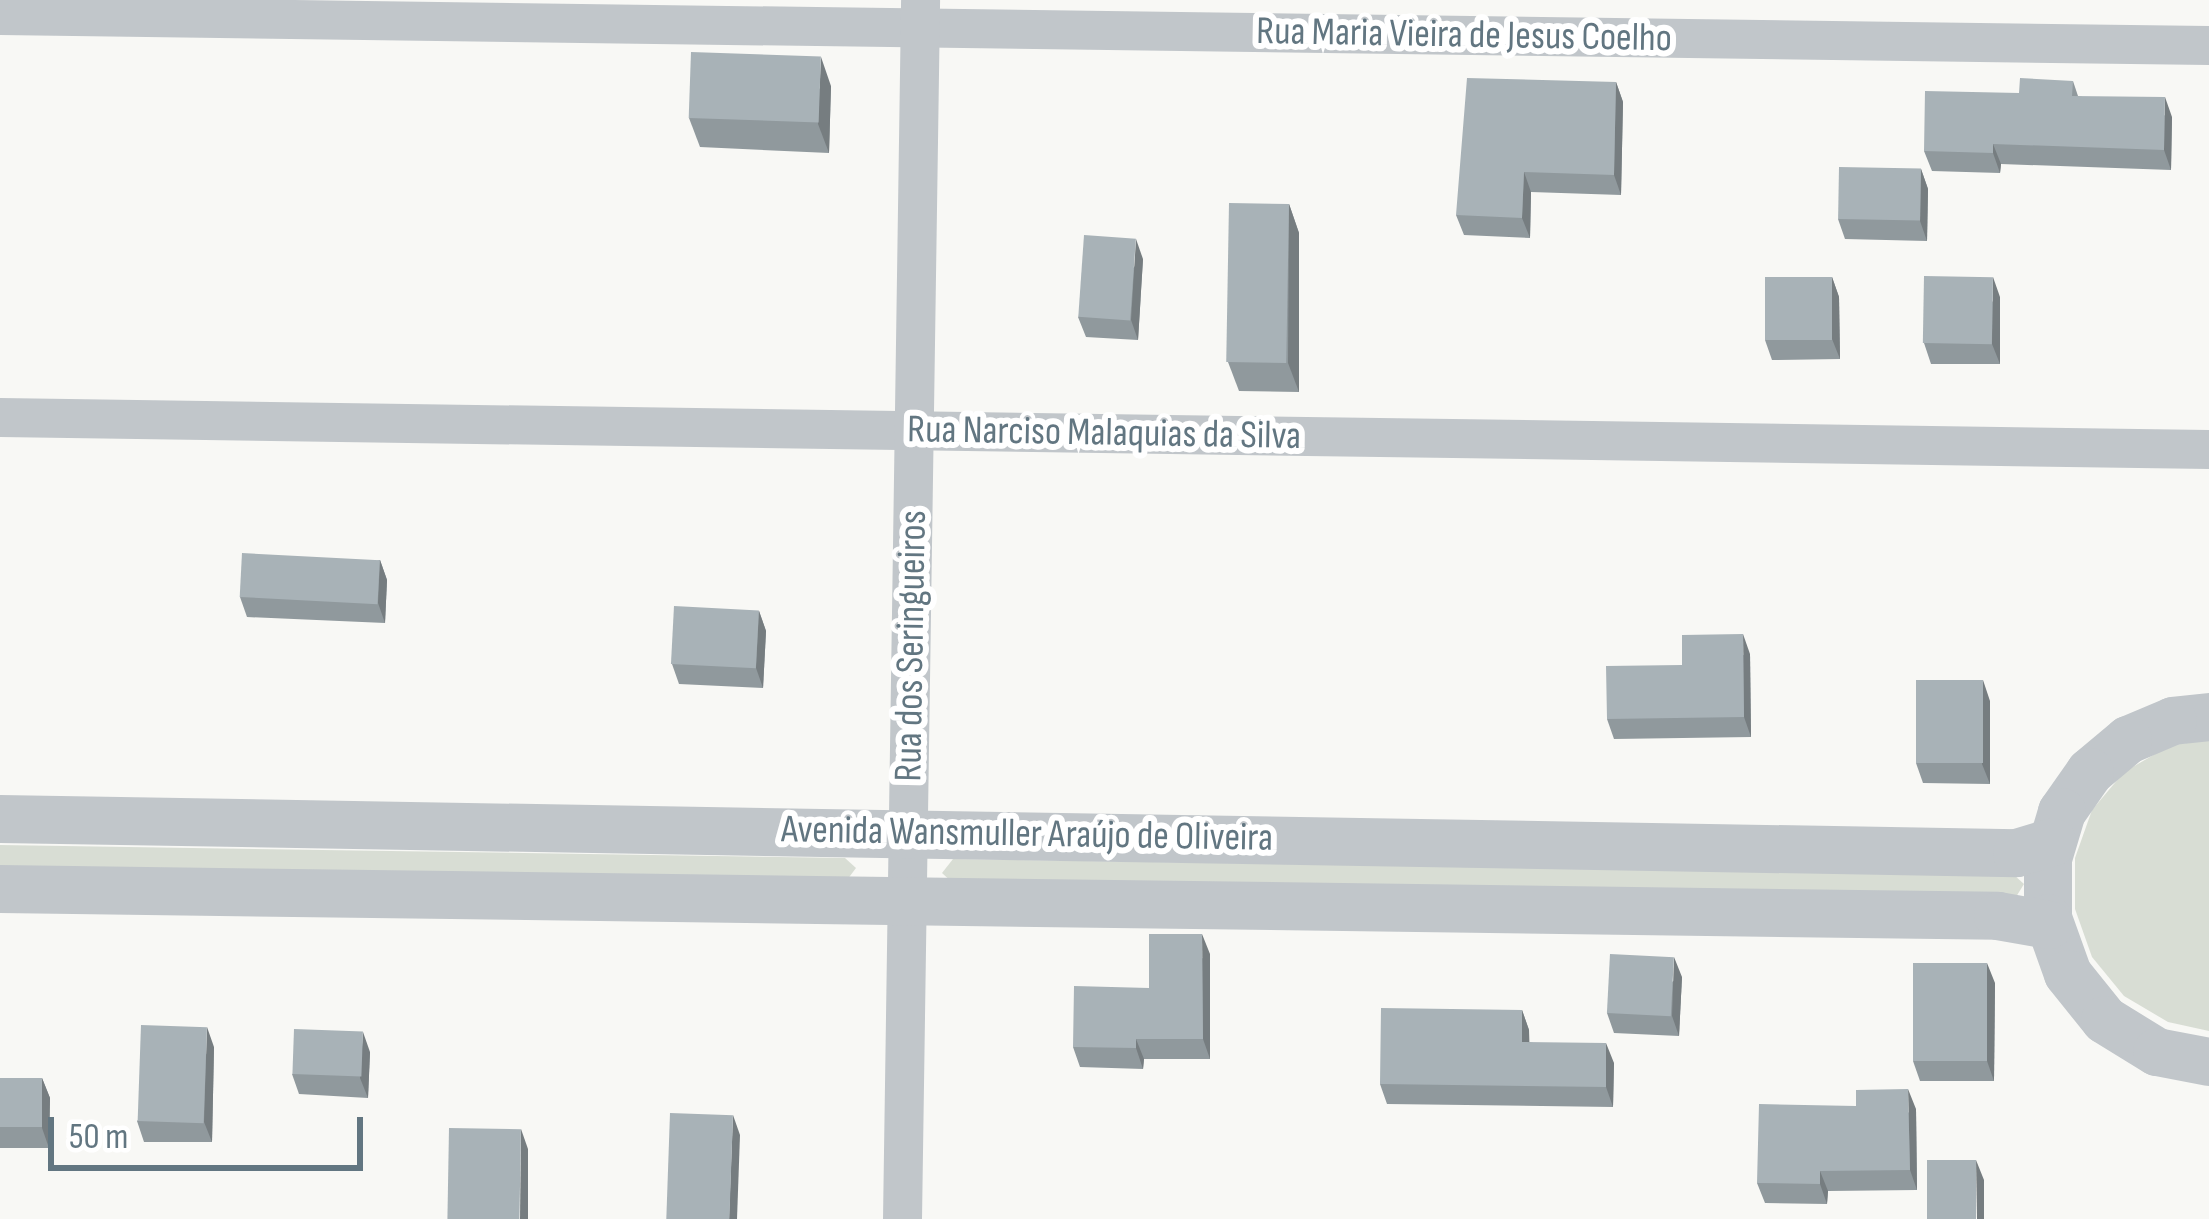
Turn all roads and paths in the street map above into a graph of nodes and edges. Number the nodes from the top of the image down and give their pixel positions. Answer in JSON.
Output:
{"nodes":[{"id":1,"x":0,"y":15,"type":"edge"},
{"id":2,"x":919,"y":15,"type":"edge"},
{"id":3,"x":2209,"y":45,"type":"edge"},
{"id":4,"x":0,"y":417,"type":"edge"},
{"id":5,"x":915,"y":431,"type":"junction"},
{"id":6,"x":2209,"y":449,"type":"edge"},
{"id":7,"x":2209,"y":717,"type":"edge"},
{"id":8,"x":0,"y":819,"type":"edge"},
{"id":9,"x":909,"y":832,"type":"junction"},
{"id":10,"x":2052,"y":842,"type":"junction"},
{"id":11,"x":0,"y":889,"type":"edge"},
{"id":12,"x":909,"y":902,"type":"junction"},
{"id":13,"x":2049,"y":925,"type":"junction"},
{"id":14,"x":2209,"y":1062,"type":"edge"},
{"id":15,"x":902,"y":1219,"type":"edge"}],
"edges":[{"from":1,"to":2,"type":"street","name":"Rua Maria Vieira de Jesus Coelho"},
{"from":2,"to":3,"type":"street","name":"Rua Maria Vieira de Jesus Coelho"},
{"from":2,"to":5,"type":"street","name":"Rua dos Seringueiros"},
{"from":4,"to":5,"type":"street","name":"Rua Narciso Malaquias da Silva"},
{"from":5,"to":6,"type":"street","name":"Rua Narciso Malaquias da Silva"},
{"from":5,"to":9,"type":"street","name":"Rua dos Seringueiros"},
{"from":7,"to":10,"type":"street"},
{"from":8,"to":9,"type":"street","name":"Avenida Wansmuller Araújo de Oliveira"},
{"from":9,"to":10,"type":"street","name":"Avenida Wansmuller Araújo de Oliveira"},
{"from":9,"to":12,"type":"street","name":"Rua dos Seringueiros"},
{"from":10,"to":13,"type":"street"},
{"from":11,"to":12,"type":"street","name":"Avenida Wansmuller Araújo de Oliveira"},
{"from":12,"to":13,"type":"street","name":"Avenida Wansmuller Araújo de Oliveira"},
{"from":12,"to":15,"type":"street","name":"Rua dos Seringueiros"},
{"from":13,"to":14,"type":"street"}]}
